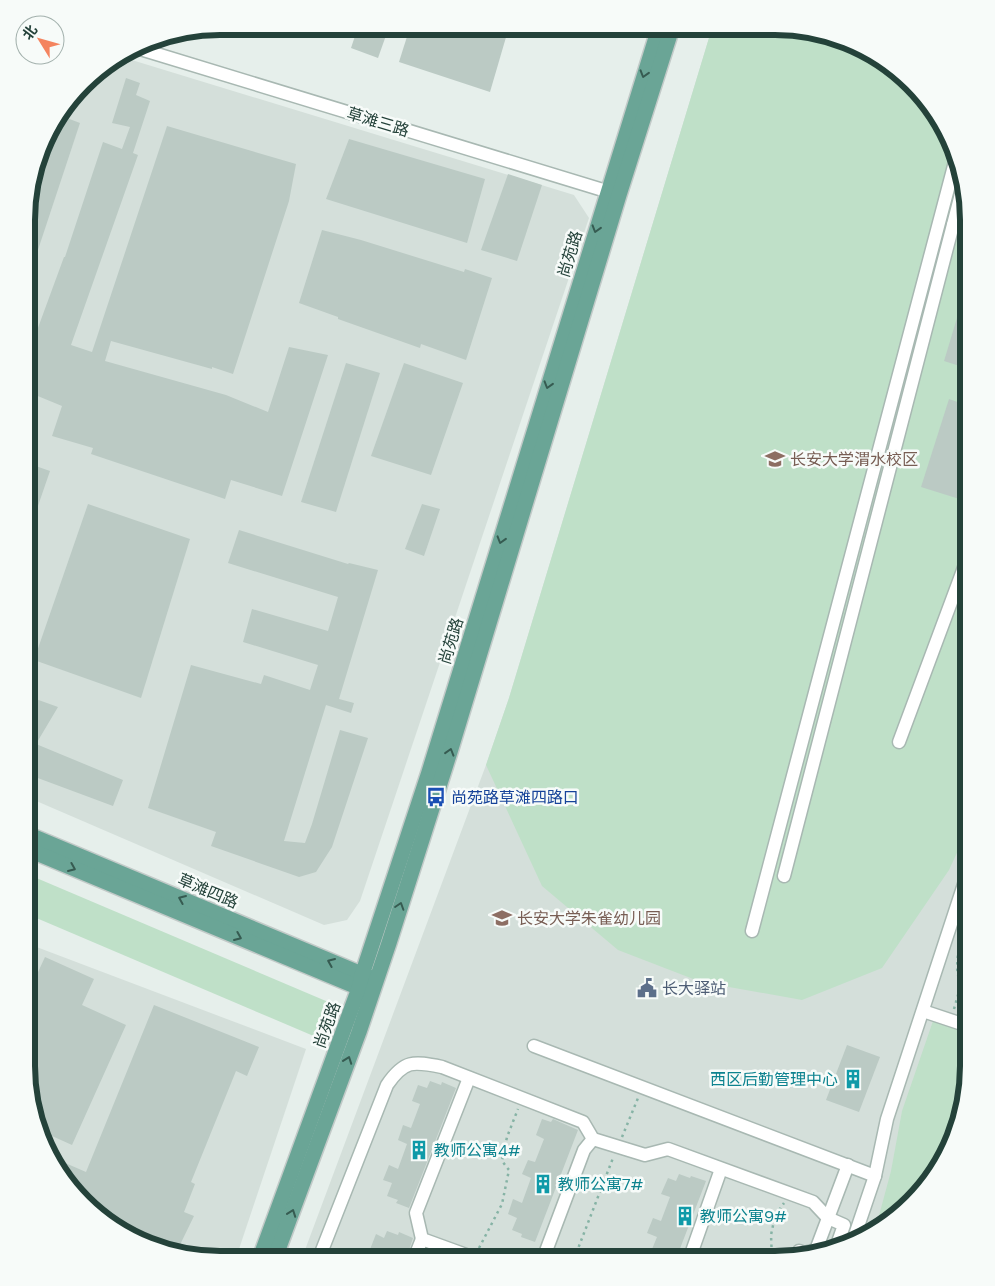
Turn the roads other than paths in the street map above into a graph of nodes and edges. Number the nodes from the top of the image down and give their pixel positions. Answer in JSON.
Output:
{"nodes":[{"id":1,"x":657,"y":35,"type":"edge"},
{"id":2,"x":669,"y":35,"type":"edge"},
{"id":3,"x":146,"y":51,"type":"edge"},
{"id":4,"x":953,"y":169,"type":"edge"},
{"id":5,"x":613,"y":193,"type":"junction"},
{"id":6,"x":959,"y":202,"type":"edge"},
{"id":7,"x":953,"y":225,"type":"junction"},
{"id":8,"x":960,"y":228,"type":"edge"},
{"id":9,"x":960,"y":578,"type":"edge"},
{"id":10,"x":898,"y":742,"type":"dead end"},
{"id":11,"x":35,"y":838,"type":"edge"},
{"id":12,"x":35,"y":852,"type":"edge"},
{"id":13,"x":784,"y":876,"type":"dead end"},
{"id":14,"x":960,"y":897,"type":"edge"},
{"id":15,"x":752,"y":931,"type":"dead end"},
{"id":16,"x":368,"y":984,"type":"junction"},
{"id":17,"x":923,"y":1011,"type":"junction"},
{"id":18,"x":960,"y":1023,"type":"edge"},
{"id":19,"x":534,"y":1046,"type":"dead end"},
{"id":20,"x":469,"y":1078,"type":"junction"},
{"id":21,"x":593,"y":1139,"type":"junction"},
{"id":22,"x":848,"y":1165,"type":"junction"},
{"id":23,"x":721,"y":1169,"type":"junction"},
{"id":24,"x":875,"y":1176,"type":"junction"},
{"id":25,"x":828,"y":1218,"type":"junction"},
{"id":26,"x":856,"y":1233,"type":"edge"},
{"id":27,"x":839,"y":1239,"type":"edge"},
{"id":28,"x":422,"y":1240,"type":"junction"},
{"id":29,"x":818,"y":1246,"type":"edge"},
{"id":30,"x":263,"y":1251,"type":"edge"},
{"id":31,"x":277,"y":1251,"type":"edge"},
{"id":32,"x":322,"y":1251,"type":"edge"},
{"id":33,"x":417,"y":1251,"type":"edge"},
{"id":34,"x":453,"y":1251,"type":"edge"},
{"id":35,"x":546,"y":1251,"type":"edge"},
{"id":36,"x":691,"y":1251,"type":"edge"}],
"edges":[{"from":1,"to":5,"type":"main road","name":"尚苑路","one_way":true},
{"from":2,"to":5,"type":"main road","name":"尚苑路"},
{"from":3,"to":5,"type":"street","name":"草滩三路"},
{"from":4,"to":15,"type":"street"},
{"from":5,"to":16,"type":"main road","name":"尚苑路"},
{"from":6,"to":7,"type":"street"},
{"from":7,"to":8,"type":"street"},
{"from":7,"to":13,"type":"street"},
{"from":9,"to":10,"type":"street"},
{"from":16,"to":11,"type":"main road","name":"草滩四路","one_way":true},
{"from":12,"to":16,"type":"main road","name":"草滩四路","one_way":true},
{"from":14,"to":17,"type":"street"},
{"from":16,"to":30,"type":"main road","name":"尚苑路"},
{"from":31,"to":16,"type":"main road","name":"尚苑路","one_way":true},
{"from":17,"to":18,"type":"street"},
{"from":17,"to":24,"type":"street"},
{"from":19,"to":22,"type":"street"},
{"from":20,"to":21,"type":"street"},
{"from":20,"to":28,"type":"street"},
{"from":20,"to":32,"type":"street"},
{"from":21,"to":23,"type":"street"},
{"from":21,"to":35,"type":"street"},
{"from":22,"to":24,"type":"street"},
{"from":22,"to":25,"type":"street"},
{"from":23,"to":25,"type":"street"},
{"from":23,"to":36,"type":"street"},
{"from":24,"to":26,"type":"street"},
{"from":25,"to":27,"type":"street"},
{"from":25,"to":29,"type":"street"},
{"from":28,"to":33,"type":"street"},
{"from":28,"to":34,"type":"street"}]}
